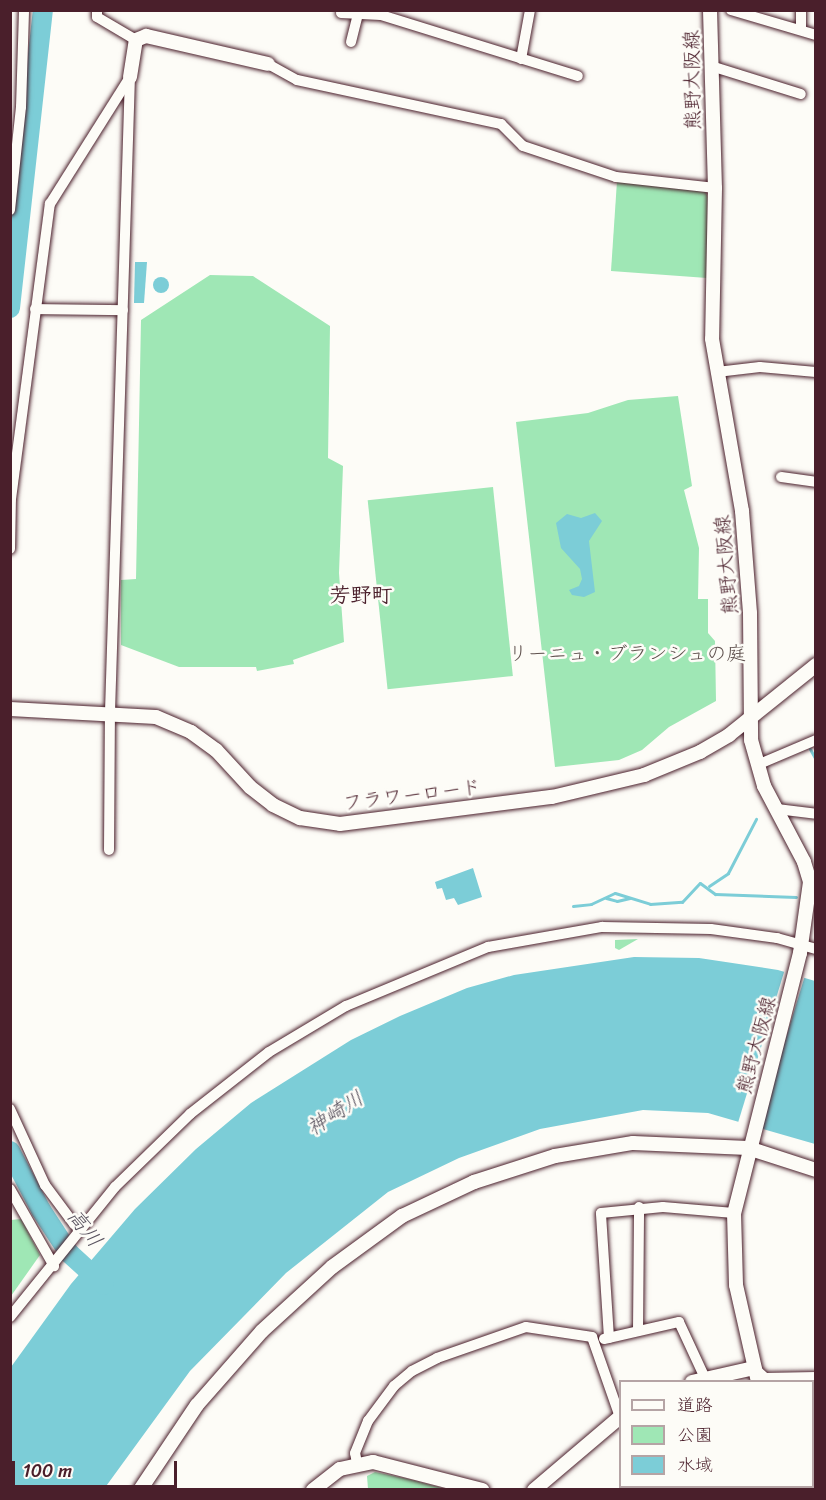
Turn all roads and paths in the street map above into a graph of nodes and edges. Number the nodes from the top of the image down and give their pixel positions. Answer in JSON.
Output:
{"nodes":[{"id":1,"x":24,"y":10,"type":"edge"},
{"id":2,"x":97,"y":10,"type":"edge"},
{"id":3,"x":530,"y":10,"type":"edge"},
{"id":4,"x":710,"y":10,"type":"edge"},
{"id":5,"x":731,"y":10,"type":"edge"},
{"id":6,"x":801,"y":10,"type":"edge"},
{"id":7,"x":341,"y":13,"type":"dead end"},
{"id":8,"x":381,"y":13,"type":"edge"},
{"id":9,"x":358,"y":14,"type":"junction"},
{"id":10,"x":801,"y":30,"type":"junction"},
{"id":11,"x":816,"y":35,"type":"edge"},
{"id":12,"x":136,"y":40,"type":"junction"},
{"id":13,"x":351,"y":42,"type":"dead end"},
{"id":14,"x":521,"y":58,"type":"junction"},
{"id":15,"x":268,"y":64,"type":"joint"},
{"id":16,"x":711,"y":66,"type":"junction"},
{"id":17,"x":578,"y":76,"type":"dead end"},
{"id":18,"x":130,"y":77,"type":"junction"},
{"id":19,"x":801,"y":94,"type":"dead end"},
{"id":20,"x":714,"y":188,"type":"junction"},
{"id":21,"x":10,"y":210,"type":"edge"},
{"id":22,"x":35,"y":309,"type":"junction"},
{"id":23,"x":123,"y":310,"type":"junction"},
{"id":24,"x":717,"y":372,"type":"junction"},
{"id":25,"x":816,"y":372,"type":"edge"},
{"id":26,"x":781,"y":477,"type":"dead end"},
{"id":27,"x":816,"y":482,"type":"edge"},
{"id":28,"x":10,"y":549,"type":"edge"},
{"id":29,"x":816,"y":665,"type":"edge"},
{"id":30,"x":10,"y":709,"type":"edge"},
{"id":31,"x":110,"y":712,"type":"junction"},
{"id":32,"x":752,"y":716,"type":"junction"},
{"id":33,"x":816,"y":740,"type":"edge"},
{"id":34,"x":757,"y":765,"type":"junction"},
{"id":35,"x":777,"y":809,"type":"junction"},
{"id":36,"x":816,"y":814,"type":"edge"},
{"id":37,"x":109,"y":850,"type":"dead end"},
{"id":38,"x":812,"y":913,"type":"edge"},
{"id":39,"x":801,"y":949,"type":"junction"},
{"id":40,"x":816,"y":949,"type":"edge"},
{"id":41,"x":10,"y":1109,"type":"edge"},
{"id":42,"x":750,"y":1145,"type":"junction"},
{"id":43,"x":816,"y":1170,"type":"edge"},
{"id":44,"x":10,"y":1189,"type":"edge"},
{"id":45,"x":639,"y":1207,"type":"junction"},
{"id":46,"x":734,"y":1213,"type":"junction"},
{"id":47,"x":81,"y":1231,"type":"junction"},
{"id":48,"x":55,"y":1264,"type":"junction"},
{"id":49,"x":15,"y":1307,"type":"edge"},
{"id":50,"x":10,"y":1317,"type":"edge"},
{"id":51,"x":638,"y":1331,"type":"junction"},
{"id":52,"x":609,"y":1338,"type":"junction"},
{"id":53,"x":595,"y":1342,"type":"junction"},
{"id":54,"x":756,"y":1375,"type":"edge"},
{"id":55,"x":816,"y":1377,"type":"edge"},
{"id":56,"x":699,"y":1380,"type":"edge"},
{"id":57,"x":619,"y":1414,"type":"edge"},
{"id":58,"x":619,"y":1418,"type":"edge"},
{"id":59,"x":357,"y":1463,"type":"junction"},
{"id":60,"x":140,"y":1490,"type":"edge"},
{"id":61,"x":313,"y":1490,"type":"edge"},
{"id":62,"x":482,"y":1490,"type":"edge"},
{"id":63,"x":534,"y":1490,"type":"edge"}],
"edges":[{"from":1,"to":21,"type":"street"},
{"from":2,"to":12,"type":"street"},
{"from":3,"to":14,"type":"street"},
{"from":4,"to":16,"type":"street","name":"熊野大阪線"},
{"from":5,"to":10,"type":"street"},
{"from":6,"to":10,"type":"street"},
{"from":7,"to":9,"type":"street"},
{"from":8,"to":9,"type":"street"},
{"from":8,"to":14,"type":"street"},
{"from":9,"to":13,"type":"street"},
{"from":10,"to":11,"type":"street"},
{"from":12,"to":15,"type":"street"},
{"from":12,"to":18,"type":"street"},
{"from":14,"to":17,"type":"street"},
{"from":15,"to":20,"type":"street"},
{"from":16,"to":19,"type":"street"},
{"from":16,"to":20,"type":"street","name":"熊野大阪線"},
{"from":18,"to":22,"type":"street"},
{"from":18,"to":23,"type":"street"},
{"from":20,"to":24,"type":"street","name":"熊野大阪線"},
{"from":22,"to":23,"type":"street"},
{"from":22,"to":28,"type":"street"},
{"from":23,"to":31,"type":"street"},
{"from":24,"to":25,"type":"street"},
{"from":24,"to":32,"type":"street","name":"熊野大阪線"},
{"from":26,"to":27,"type":"street"},
{"from":29,"to":32,"type":"street","name":"フラワーロード"},
{"from":30,"to":31,"type":"street","name":"フラワーロード"},
{"from":31,"to":32,"type":"street","name":"フラワーロード"},
{"from":31,"to":37,"type":"street"},
{"from":32,"to":34,"type":"street","name":"熊野大阪線"},
{"from":33,"to":34,"type":"street"},
{"from":34,"to":35,"type":"street","name":"熊野大阪線"},
{"from":35,"to":36,"type":"street"},
{"from":35,"to":38,"type":"street","name":"熊野大阪線"},
{"from":38,"to":39,"type":"street","name":"熊野大阪線"},
{"from":39,"to":40,"type":"street"},
{"from":39,"to":42,"type":"street","name":"熊野大阪線"},
{"from":39,"to":47,"type":"street"},
{"from":41,"to":47,"type":"street"},
{"from":42,"to":43,"type":"street"},
{"from":42,"to":46,"type":"street","name":"熊野大阪線"},
{"from":42,"to":60,"type":"street"},
{"from":44,"to":48,"type":"street"},
{"from":45,"to":46,"type":"street"},
{"from":45,"to":51,"type":"street"},
{"from":45,"to":52,"type":"street"},
{"from":46,"to":54,"type":"street","name":"熊野大阪線"},
{"from":47,"to":48,"type":"street"},
{"from":48,"to":49,"type":"street"},
{"from":49,"to":50,"type":"street"},
{"from":51,"to":52,"type":"street"},
{"from":51,"to":56,"type":"street"},
{"from":52,"to":53,"type":"street"},
{"from":53,"to":57,"type":"street"},
{"from":53,"to":59,"type":"street"},
{"from":54,"to":55,"type":"street"},
{"from":54,"to":56,"type":"street"},
{"from":58,"to":63,"type":"street"},
{"from":59,"to":61,"type":"street"},
{"from":59,"to":62,"type":"street"}]}
